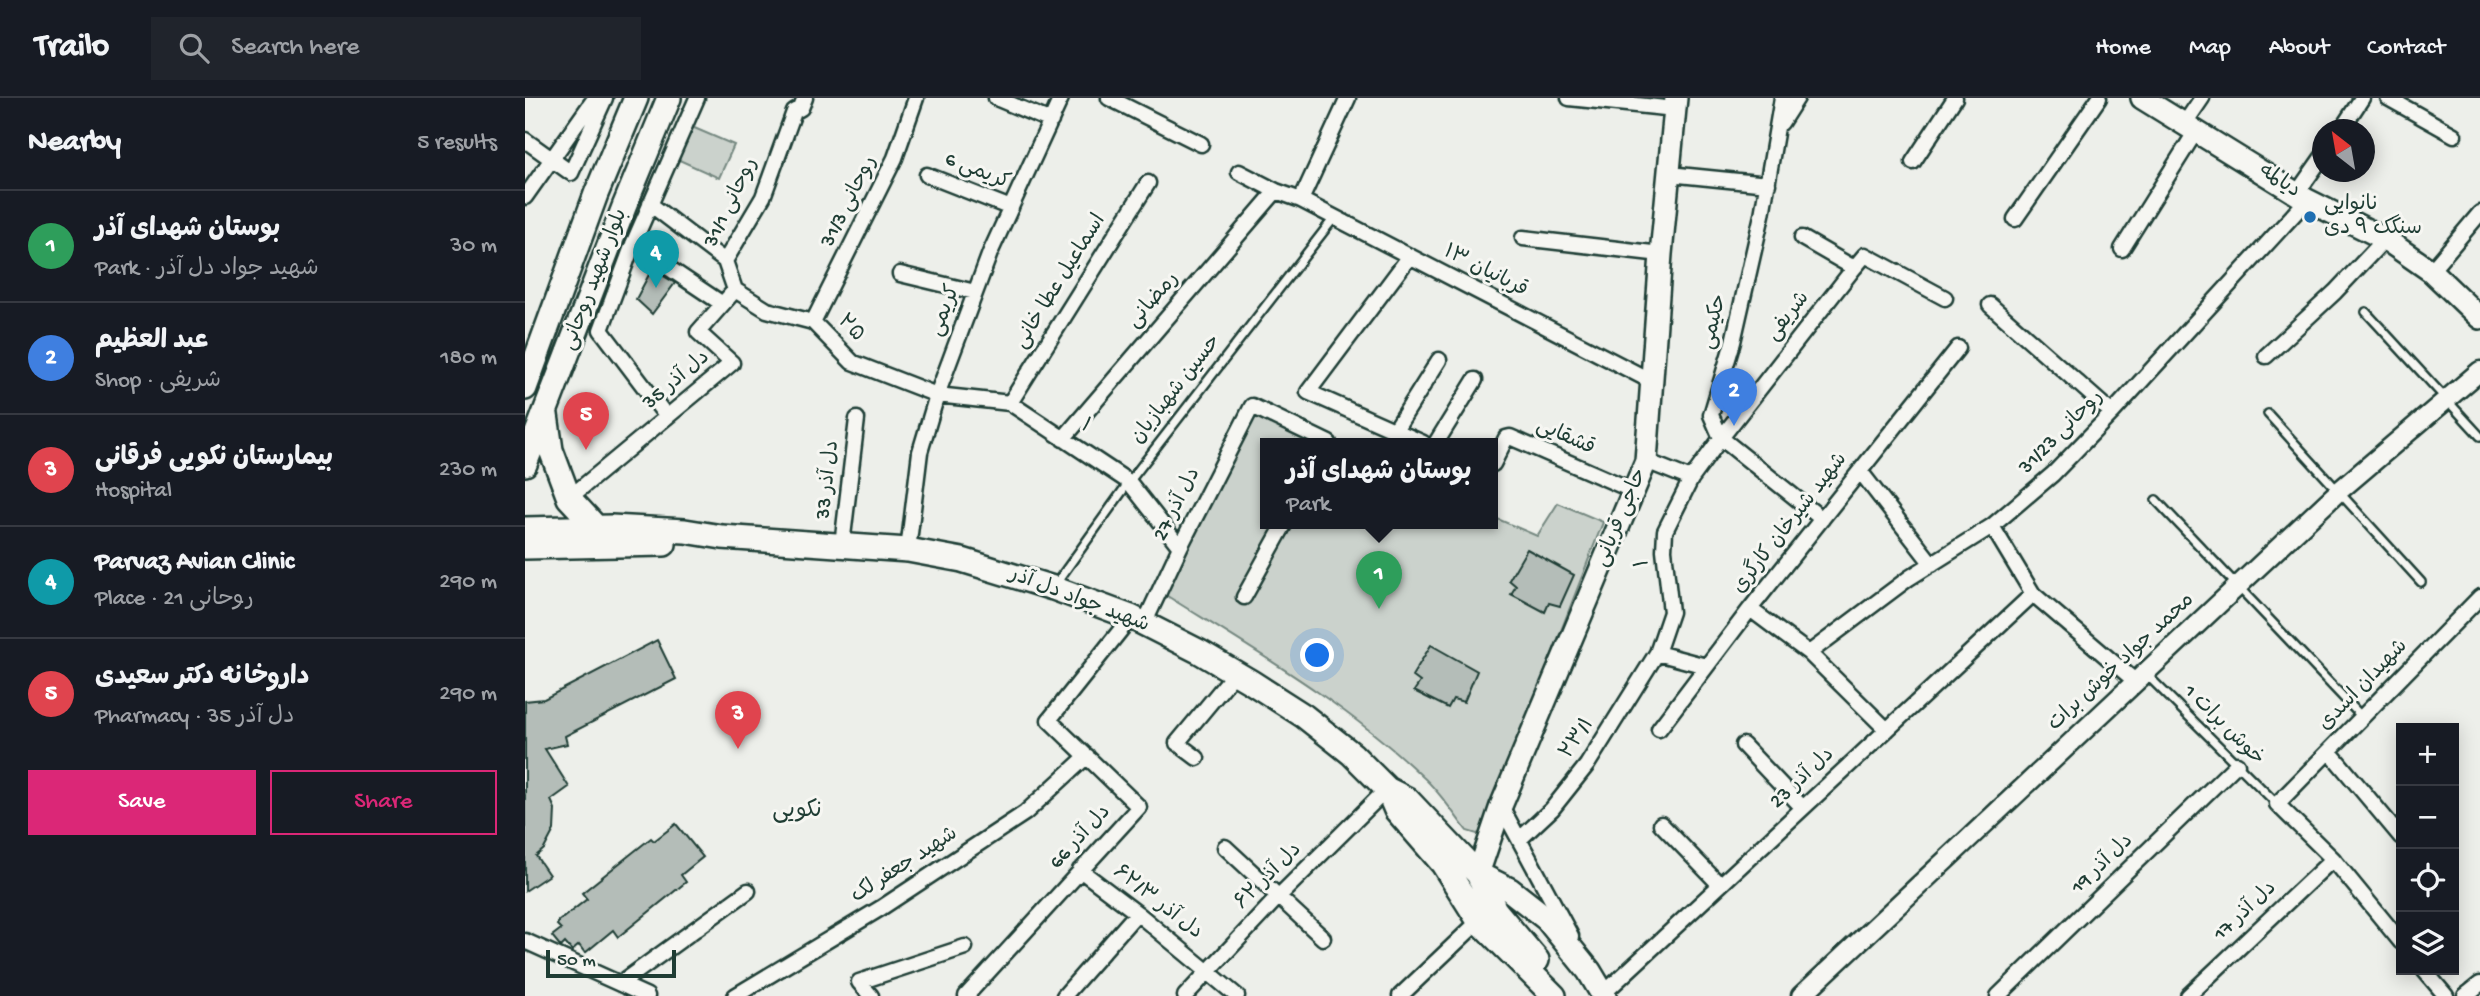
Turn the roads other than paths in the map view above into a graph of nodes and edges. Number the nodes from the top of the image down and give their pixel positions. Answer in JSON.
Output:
{"nodes":[{"id":1,"x":595,"y":98,"type":"edge"},
{"id":2,"x":605,"y":98,"type":"edge"},
{"id":3,"x":636,"y":98,"type":"edge"},
{"id":4,"x":669,"y":98,"type":"edge"},
{"id":5,"x":697,"y":98,"type":"edge"},
{"id":6,"x":805,"y":98,"type":"edge"},
{"id":7,"x":916,"y":98,"type":"edge"},
{"id":8,"x":996,"y":98,"type":"edge"},
{"id":9,"x":1061,"y":98,"type":"edge"},
{"id":10,"x":1109,"y":98,"type":"edge"},
{"id":11,"x":1569,"y":98,"type":"edge"},
{"id":12,"x":1782,"y":98,"type":"edge"},
{"id":13,"x":1797,"y":98,"type":"edge"},
{"id":14,"x":1955,"y":98,"type":"edge"},
{"id":15,"x":2099,"y":98,"type":"edge"},
{"id":16,"x":2142,"y":98,"type":"edge"},
{"id":17,"x":2202,"y":98,"type":"edge"},
{"id":18,"x":2362,"y":98,"type":"edge"},
{"id":19,"x":2388,"y":98,"type":"edge"},
{"id":20,"x":1343,"y":100,"type":"edge"},
{"id":21,"x":1676,"y":104,"type":"edge"},
{"id":22,"x":2348,"y":119,"type":"edge"},
{"id":23,"x":1051,"y":121,"type":"junction"},
{"id":24,"x":1779,"y":126,"type":"junction"},
{"id":25,"x":2190,"y":127,"type":"junction"},
{"id":26,"x":2454,"y":135,"type":"dead end"},
{"id":27,"x":525,"y":140,"type":"edge"},
{"id":28,"x":1201,"y":144,"type":"dead end"},
{"id":29,"x":551,"y":160,"type":"junction"},
{"id":30,"x":1913,"y":162,"type":"dead end"},
{"id":31,"x":1239,"y":172,"type":"dead end"},
{"id":32,"x":1669,"y":174,"type":"junction"},
{"id":33,"x":927,"y":175,"type":"dead end"},
{"id":34,"x":2312,"y":176,"type":"edge"},
{"id":35,"x":1148,"y":183,"type":"dead end"},
{"id":36,"x":1768,"y":184,"type":"junction"},
{"id":37,"x":1276,"y":191,"type":"junction"},
{"id":38,"x":525,"y":197,"type":"edge"},
{"id":39,"x":2302,"y":197,"type":"junction"},
{"id":40,"x":1301,"y":200,"type":"junction"},
{"id":41,"x":650,"y":204,"type":"junction"},
{"id":42,"x":1011,"y":208,"type":"junction"},
{"id":43,"x":2480,"y":213,"type":"edge"},
{"id":44,"x":1334,"y":218,"type":"junction"},
{"id":45,"x":2015,"y":219,"type":"dead end"},
{"id":46,"x":1523,"y":238,"type":"dead end"},
{"id":47,"x":1802,"y":238,"type":"dead end"},
{"id":48,"x":2385,"y":239,"type":"junction"},
{"id":49,"x":633,"y":244,"type":"junction"},
{"id":50,"x":2122,"y":249,"type":"dead end"},
{"id":51,"x":1661,"y":254,"type":"junction"},
{"id":52,"x":1410,"y":256,"type":"junction"},
{"id":53,"x":725,"y":261,"type":"junction"},
{"id":54,"x":1854,"y":268,"type":"junction"},
{"id":55,"x":2431,"y":271,"type":"junction"},
{"id":56,"x":900,"y":274,"type":"dead end"},
{"id":57,"x":735,"y":290,"type":"junction"},
{"id":58,"x":975,"y":292,"type":"junction"},
{"id":59,"x":1945,"y":298,"type":"dead end"},
{"id":60,"x":721,"y":303,"type":"junction"},
{"id":61,"x":1990,"y":305,"type":"dead end"},
{"id":62,"x":2366,"y":312,"type":"dead end"},
{"id":63,"x":2480,"y":318,"type":"edge"},
{"id":64,"x":813,"y":321,"type":"junction"},
{"id":65,"x":1958,"y":348,"type":"dead end"},
{"id":66,"x":2266,"y":356,"type":"dead end"},
{"id":67,"x":1439,"y":360,"type":"dead end"},
{"id":68,"x":2480,"y":371,"type":"edge"},
{"id":69,"x":559,"y":377,"type":"junction"},
{"id":70,"x":529,"y":378,"type":"edge"},
{"id":71,"x":1475,"y":380,"type":"dead end"},
{"id":72,"x":1651,"y":381,"type":"junction"},
{"id":73,"x":937,"y":395,"type":"junction"},
{"id":74,"x":2446,"y":400,"type":"junction"},
{"id":75,"x":1010,"y":403,"type":"junction"},
{"id":76,"x":546,"y":413,"type":"junction"},
{"id":77,"x":2112,"y":413,"type":"junction"},
{"id":78,"x":2268,"y":414,"type":"dead end"},
{"id":79,"x":667,"y":416,"type":"junction"},
{"id":80,"x":857,"y":419,"type":"dead end"},
{"id":81,"x":1395,"y":430,"type":"junction"},
{"id":82,"x":2480,"y":436,"type":"edge"},
{"id":83,"x":1319,"y":438,"type":"edge"},
{"id":84,"x":1412,"y":438,"type":"edge"},
{"id":85,"x":1439,"y":438,"type":"edge"},
{"id":86,"x":1721,"y":438,"type":"junction"},
{"id":87,"x":1063,"y":439,"type":"junction"},
{"id":88,"x":1498,"y":454,"type":"edge"},
{"id":89,"x":1646,"y":461,"type":"junction"},
{"id":90,"x":525,"y":464,"type":"edge"},
{"id":91,"x":1860,"y":471,"type":"junction"},
{"id":92,"x":1691,"y":479,"type":"junction"},
{"id":93,"x":1129,"y":482,"type":"junction"},
{"id":94,"x":1634,"y":491,"type":"junction"},
{"id":95,"x":2339,"y":491,"type":"junction"},
{"id":96,"x":569,"y":498,"type":"junction"},
{"id":97,"x":2156,"y":500,"type":"dead end"},
{"id":98,"x":1822,"y":519,"type":"junction"},
{"id":99,"x":1992,"y":526,"type":"junction"},
{"id":100,"x":596,"y":527,"type":"junction"},
{"id":101,"x":525,"y":529,"type":"edge"},
{"id":102,"x":1282,"y":529,"type":"edge"},
{"id":103,"x":722,"y":537,"type":"junction"},
{"id":104,"x":563,"y":545,"type":"junction"},
{"id":105,"x":842,"y":545,"type":"junction"},
{"id":106,"x":525,"y":547,"type":"edge"},
{"id":107,"x":1180,"y":547,"type":"junction"},
{"id":108,"x":908,"y":550,"type":"junction"},
{"id":109,"x":525,"y":564,"type":"edge"},
{"id":110,"x":1932,"y":564,"type":"junction"},
{"id":111,"x":2421,"y":582,"type":"dead end"},
{"id":112,"x":2237,"y":586,"type":"junction"},
{"id":113,"x":1053,"y":588,"type":"junction"},
{"id":114,"x":2033,"y":594,"type":"junction"},
{"id":115,"x":1244,"y":597,"type":"dead end"},
{"id":116,"x":2480,"y":598,"type":"edge"},
{"id":117,"x":1750,"y":609,"type":"junction"},
{"id":118,"x":1138,"y":620,"type":"junction"},
{"id":119,"x":1657,"y":653,"type":"junction"},
{"id":120,"x":1809,"y":653,"type":"junction"},
{"id":121,"x":1706,"y":666,"type":"junction"},
{"id":122,"x":1235,"y":673,"type":"junction"},
{"id":123,"x":2139,"y":677,"type":"junction"},
{"id":124,"x":2362,"y":717,"type":"junction"},
{"id":125,"x":1659,"y":729,"type":"dead end"},
{"id":126,"x":1887,"y":730,"type":"junction"},
{"id":127,"x":1743,"y":745,"type":"dead end"},
{"id":128,"x":2329,"y":751,"type":"junction"},
{"id":129,"x":1087,"y":756,"type":"junction"},
{"id":130,"x":1197,"y":758,"type":"dead end"},
{"id":131,"x":2237,"y":764,"type":"junction"},
{"id":132,"x":1387,"y":789,"type":"junction"},
{"id":133,"x":2277,"y":804,"type":"junction"},
{"id":134,"x":1501,"y":806,"type":"junction"},
{"id":135,"x":1803,"y":808,"type":"junction"},
{"id":136,"x":1661,"y":824,"type":"dead end"},
{"id":137,"x":2396,"y":831,"type":"edge"},
{"id":138,"x":1520,"y":839,"type":"junction"},
{"id":139,"x":1225,"y":847,"type":"dead end"},
{"id":140,"x":2333,"y":859,"type":"junction"},
{"id":141,"x":1080,"y":870,"type":"junction"},
{"id":142,"x":1478,"y":874,"type":"junction"},
{"id":143,"x":1720,"y":885,"type":"junction"},
{"id":144,"x":748,"y":891,"type":"dead end"},
{"id":145,"x":1279,"y":896,"type":"junction"},
{"id":146,"x":1137,"y":912,"type":"junction"},
{"id":147,"x":1547,"y":919,"type":"junction"},
{"id":148,"x":1479,"y":921,"type":"junction"},
{"id":149,"x":2396,"y":936,"type":"edge"},
{"id":150,"x":1324,"y":938,"type":"dead end"},
{"id":151,"x":525,"y":941,"type":"edge"},
{"id":152,"x":1522,"y":942,"type":"junction"},
{"id":153,"x":965,"y":947,"type":"dead end"},
{"id":154,"x":1207,"y":971,"type":"junction"},
{"id":155,"x":1589,"y":971,"type":"junction"},
{"id":156,"x":2428,"y":975,"type":"edge"},
{"id":157,"x":621,"y":983,"type":"junction"},
{"id":158,"x":2480,"y":984,"type":"edge"},
{"id":159,"x":1603,"y":995,"type":"edge"},
{"id":160,"x":2442,"y":995,"type":"edge"},
{"id":161,"x":647,"y":996,"type":"edge"},
{"id":162,"x":734,"y":996,"type":"edge"},
{"id":163,"x":871,"y":996,"type":"edge"},
{"id":164,"x":966,"y":996,"type":"edge"},
{"id":165,"x":1064,"y":996,"type":"edge"},
{"id":166,"x":1185,"y":996,"type":"edge"},
{"id":167,"x":1237,"y":996,"type":"edge"},
{"id":168,"x":1400,"y":996,"type":"edge"},
{"id":169,"x":1554,"y":996,"type":"edge"},
{"id":170,"x":1564,"y":996,"type":"edge"},
{"id":171,"x":1801,"y":996,"type":"edge"},
{"id":172,"x":1998,"y":996,"type":"edge"},
{"id":173,"x":2188,"y":996,"type":"edge"},
{"id":174,"x":2465,"y":996,"type":"edge"}],
"edges":[{"from":1,"to":29,"type":"street"},
{"from":2,"to":29,"type":"street"},
{"from":3,"to":70,"type":"main road","name":"بلوار شهید روحانی"},
{"from":4,"to":69,"type":"main road","name":"بلوار شهید روحانی"},
{"from":5,"to":41,"type":"street"},
{"from":6,"to":53,"type":"street","name":"روحانی 31/1"},
{"from":7,"to":64,"type":"street","name":"روحانی 31/3"},
{"from":8,"to":23,"type":"street"},
{"from":9,"to":23,"type":"street","name":"کریمی"},
{"from":10,"to":28,"type":"street"},
{"from":11,"to":21,"type":"street"},
{"from":12,"to":24,"type":"street","name":"حکیمی"},
{"from":13,"to":24,"type":"street"},
{"from":14,"to":30,"type":"street"},
{"from":15,"to":45,"type":"street"},
{"from":16,"to":25,"type":"main road","name":"دیالمه"},
{"from":17,"to":25,"type":"street"},
{"from":18,"to":22,"type":"street"},
{"from":19,"to":26,"type":"street"},
{"from":20,"to":40,"type":"street"},
{"from":21,"to":32,"type":"main road","name":"حاجی قربانی"},
{"from":23,"to":42,"type":"street","name":"کریمی"},
{"from":24,"to":36,"type":"street","name":"حکیمی"},
{"from":25,"to":39,"type":"main road","name":"دیالمه"},
{"from":25,"to":50,"type":"street"},
{"from":27,"to":29,"type":"street"},
{"from":29,"to":38,"type":"street"},
{"from":31,"to":37,"type":"street","name":"۱۳ قربانیان"},
{"from":32,"to":36,"type":"street"},
{"from":32,"to":51,"type":"main road","name":"حاجی قربانی"},
{"from":33,"to":42,"type":"street","name":"کریمی 6"},
{"from":34,"to":39,"type":"street","name":"روحانی 31/23"},
{"from":35,"to":75,"type":"street","name":"اسماعیل عطا خانی"},
{"from":36,"to":86,"type":"street","name":"حکیمی"},
{"from":37,"to":40,"type":"street","name":"۱۳ قربانیان"},
{"from":37,"to":87,"type":"street","name":"رمضانی"},
{"from":39,"to":48,"type":"main road","name":"دیالمه"},
{"from":39,"to":77,"type":"street","name":"روحانی 31/23"},
{"from":40,"to":44,"type":"street","name":"۱۳ قربانیان"},
{"from":41,"to":49,"type":"street"},
{"from":41,"to":53,"type":"street"},
{"from":42,"to":58,"type":"street","name":"کریمی"},
{"from":43,"to":55,"type":"street"},
{"from":44,"to":52,"type":"street","name":"۱۳ قربانیان"},
{"from":44,"to":93,"type":"lane","name":"حسین شهبازیان"},
{"from":46,"to":51,"type":"street"},
{"from":47,"to":54,"type":"street"},
{"from":48,"to":55,"type":"main road","name":"دیالمه"},
{"from":48,"to":66,"type":"street"},
{"from":49,"to":60,"type":"street"},
{"from":49,"to":79,"type":"street"},
{"from":51,"to":72,"type":"main road","name":"حاجی قربانی"},
{"from":52,"to":72,"type":"street","name":"۱۳ قربانیان"},
{"from":52,"to":81,"type":"street"},
{"from":53,"to":57,"type":"street","name":"روحانی 31/1"},
{"from":54,"to":59,"type":"street","name":"شریفی"},
{"from":54,"to":86,"type":"street","name":"شریفی"},
{"from":55,"to":63,"type":"main road","name":"دیالمه"},
{"from":56,"to":58,"type":"street"},
{"from":57,"to":60,"type":"street","name":"دل آذر 35"},
{"from":57,"to":64,"type":"street","name":"۲۵"},
{"from":58,"to":73,"type":"street","name":"کریمی"},
{"from":60,"to":79,"type":"street","name":"دل آذر 35"},
{"from":61,"to":77,"type":"street"},
{"from":62,"to":74,"type":"lane"},
{"from":64,"to":73,"type":"street","name":"۲۵"},
{"from":65,"to":91,"type":"street","name":"شهید شیرخان کارگری"},
{"from":67,"to":81,"type":"street"},
{"from":68,"to":74,"type":"street","name":"محمد جواد خوش برات"},
{"from":69,"to":70,"type":"main road"},
{"from":69,"to":76,"type":"main road","name":"بلوار شهید روحانی"},
{"from":71,"to":85,"type":"street"},
{"from":72,"to":89,"type":"main road","name":"حاجی قربانی"},
{"from":73,"to":75,"type":"street","name":"۱"},
{"from":73,"to":108,"type":"street","name":"کریمی"},
{"from":74,"to":82,"type":"lane"},
{"from":74,"to":95,"type":"street","name":"محمد جواد خوش برات"},
{"from":75,"to":87,"type":"street","name":"۱"},
{"from":76,"to":90,"type":"main road","name":"بلوار شهید روحانی"},
{"from":76,"to":96,"type":"main road"},
{"from":77,"to":99,"type":"street","name":"روحانی 31/23"},
{"from":78,"to":95,"type":"lane"},
{"from":79,"to":96,"type":"street","name":"دل آذر 35"},
{"from":80,"to":105,"type":"street","name":"دل آذر 33"},
{"from":81,"to":84,"type":"street"},
{"from":83,"to":107,"type":"street","name":"دل آذر 27"},
{"from":86,"to":92,"type":"street","name":"شریفی"},
{"from":86,"to":98,"type":"street"},
{"from":87,"to":93,"type":"street","name":"۱"},
{"from":88,"to":94,"type":"street","name":"قشقایی"},
{"from":89,"to":92,"type":"street"},
{"from":89,"to":94,"type":"main road","name":"حاجی قربانی"},
{"from":91,"to":98,"type":"street","name":"شهید شیرخان کارگری"},
{"from":91,"to":110,"type":"street"},
{"from":92,"to":119,"type":"street","name":"۱"},
{"from":93,"to":107,"type":"street","name":"۱"},
{"from":93,"to":113,"type":"lane","name":"حسین شهبازیان"},
{"from":94,"to":134,"type":"main road","name":"حاجی قربانی"},
{"from":95,"to":111,"type":"lane"},
{"from":95,"to":112,"type":"street","name":"محمد جواد خوش برات"},
{"from":96,"to":100,"type":"main road"},
{"from":97,"to":112,"type":"lane"},
{"from":98,"to":117,"type":"street","name":"شهید شیرخان کارگری"},
{"from":99,"to":110,"type":"street","name":"روحانی 31/23"},
{"from":99,"to":114,"type":"street"},
{"from":100,"to":101,"type":"main road","name":"شهید جواد دل آذر"},
{"from":100,"to":103,"type":"main road","name":"شهید جواد دل آذر"},
{"from":102,"to":115,"type":"street"},
{"from":103,"to":104,"type":"main road","name":"شهید جواد دل آذر"},
{"from":103,"to":105,"type":"main road","name":"شهید جواد دل آذر"},
{"from":104,"to":106,"type":"main road","name":"شهید جواد دل آذر"},
{"from":104,"to":109,"type":"main road"},
{"from":105,"to":108,"type":"main road","name":"شهید جواد دل آذر"},
{"from":107,"to":118,"type":"street","name":"دل آذر 27"},
{"from":108,"to":113,"type":"main road","name":"شهید جواد دل آذر"},
{"from":110,"to":120,"type":"street","name":"روحانی 31/23"},
{"from":112,"to":123,"type":"street","name":"محمد جواد خوش برات"},
{"from":112,"to":124,"type":"lane"},
{"from":113,"to":118,"type":"main road","name":"شهید جواد دل آذر"},
{"from":114,"to":123,"type":"street"},
{"from":114,"to":126,"type":"street","name":"دل آذر 23"},
{"from":116,"to":124,"type":"street","name":"شهیدان اسدی"},
{"from":117,"to":120,"type":"street"},
{"from":117,"to":121,"type":"street","name":"شهید شیرخان کارگری"},
{"from":118,"to":122,"type":"main road","name":"شهید جواد دل آذر"},
{"from":118,"to":129,"type":"street","name":"دل آذر 66"},
{"from":119,"to":121,"type":"street"},
{"from":119,"to":138,"type":"street","name":"۲۳/۱"},
{"from":120,"to":126,"type":"street"},
{"from":121,"to":125,"type":"street","name":"شهید شیرخان کارگری"},
{"from":122,"to":130,"type":"street"},
{"from":122,"to":132,"type":"main road","name":"شهید جواد دل آذر"},
{"from":123,"to":131,"type":"lane","name":"خوش برات 1"},
{"from":123,"to":171,"type":"street","name":"محمد جواد خوش برات"},
{"from":124,"to":128,"type":"street","name":"شهیدان اسدی"},
{"from":126,"to":135,"type":"street","name":"دل آذر 23"},
{"from":127,"to":135,"type":"street"},
{"from":128,"to":133,"type":"street","name":"شهیدان اسدی"},
{"from":128,"to":137,"type":"street"},
{"from":129,"to":141,"type":"street","name":"دل آذر 66"},
{"from":129,"to":162,"type":"street","name":"شهید جعفر لک"},
{"from":131,"to":133,"type":"lane","name":"خوش برات 1"},
{"from":131,"to":172,"type":"street","name":"دل آذر 19"},
{"from":132,"to":142,"type":"main road"},
{"from":132,"to":145,"type":"street","name":"دل آذر ۶۲"},
{"from":132,"to":148,"type":"main road"},
{"from":133,"to":140,"type":"street"},
{"from":134,"to":138,"type":"street"},
{"from":134,"to":142,"type":"main road","name":"حاجی قربانی"},
{"from":135,"to":143,"type":"street","name":"دل آذر 23"},
{"from":136,"to":143,"type":"street"},
{"from":138,"to":155,"type":"street"},
{"from":139,"to":145,"type":"street"},
{"from":140,"to":149,"type":"street"},
{"from":140,"to":173,"type":"street","name":"دل آذر 17"},
{"from":141,"to":146,"type":"street","name":"دل آذر ۶۲/۳"},
{"from":141,"to":164,"type":"street","name":"دل آذر 66"},
{"from":142,"to":147,"type":"main road"},
{"from":142,"to":152,"type":"main road"},
{"from":143,"to":159,"type":"street","name":"دل آذر 23"},
{"from":144,"to":157,"type":"street"},
{"from":145,"to":150,"type":"street"},
{"from":145,"to":154,"type":"street","name":"دل آذر ۶۲"},
{"from":146,"to":154,"type":"street","name":"دل آذر ۶۲/۳"},
{"from":146,"to":165,"type":"street"},
{"from":147,"to":152,"type":"main road"},
{"from":147,"to":155,"type":"main road"},
{"from":148,"to":168,"type":"street"},
{"from":148,"to":169,"type":"main road"},
{"from":151,"to":157,"type":"street"},
{"from":152,"to":170,"type":"main road"},
{"from":153,"to":163,"type":"street"},
{"from":154,"to":166,"type":"street","name":"دل آذر ۶۲"},
{"from":154,"to":167,"type":"street","name":"دل آذر ۶۲/۳"},
{"from":155,"to":159,"type":"main road"},
{"from":156,"to":160,"type":"street"},
{"from":157,"to":161,"type":"street"},
{"from":158,"to":174,"type":"street"}]}
